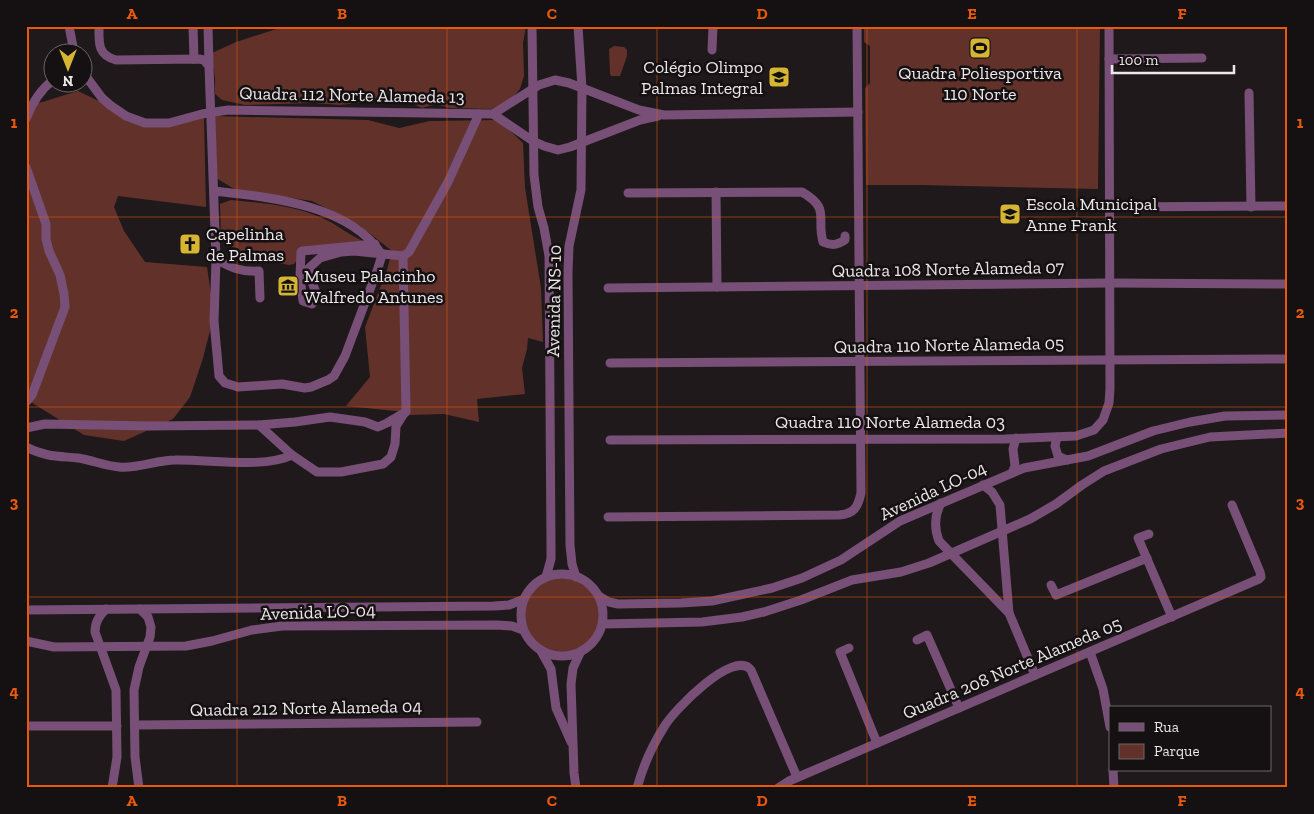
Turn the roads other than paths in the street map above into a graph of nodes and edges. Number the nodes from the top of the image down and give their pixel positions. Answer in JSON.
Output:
{"nodes":[{"id":1,"x":69,"y":26,"type":"edge"},
{"id":2,"x":99,"y":26,"type":"edge"},
{"id":3,"x":193,"y":26,"type":"edge"},
{"id":4,"x":208,"y":26,"type":"edge"},
{"id":5,"x":532,"y":26,"type":"edge"},
{"id":6,"x":578,"y":26,"type":"edge"},
{"id":7,"x":713,"y":26,"type":"edge"},
{"id":8,"x":857,"y":26,"type":"edge"},
{"id":9,"x":1109,"y":26,"type":"edge"},
{"id":10,"x":72,"y":42,"type":"edge"},
{"id":11,"x":712,"y":50,"type":"dead end"},
{"id":12,"x":1202,"y":58,"type":"dead end"},
{"id":13,"x":194,"y":59,"type":"junction"},
{"id":14,"x":1109,"y":59,"type":"junction"},
{"id":15,"x":209,"y":66,"type":"junction"},
{"id":16,"x":92,"y":84,"type":"edge"},
{"id":17,"x":533,"y":88,"type":"junction"},
{"id":18,"x":582,"y":88,"type":"junction"},
{"id":19,"x":42,"y":89,"type":"edge"},
{"id":20,"x":1249,"y":93,"type":"dead end"},
{"id":21,"x":858,"y":112,"type":"junction"},
{"id":22,"x":210,"y":114,"type":"junction"},
{"id":23,"x":479,"y":114,"type":"junction"},
{"id":24,"x":493,"y":114,"type":"junction"},
{"id":25,"x":664,"y":115,"type":"junction"},
{"id":26,"x":26,"y":119,"type":"edge"},
{"id":27,"x":533,"y":141,"type":"junction"},
{"id":28,"x":582,"y":142,"type":"junction"},
{"id":29,"x":26,"y":167,"type":"edge"},
{"id":30,"x":214,"y":191,"type":"junction"},
{"id":31,"x":716,"y":192,"type":"junction"},
{"id":32,"x":628,"y":193,"type":"dead end"},
{"id":33,"x":1288,"y":206,"type":"edge"},
{"id":34,"x":1251,"y":207,"type":"junction"},
{"id":35,"x":1110,"y":208,"type":"junction"},
{"id":36,"x":845,"y":236,"type":"dead end"},
{"id":37,"x":375,"y":244,"type":"junction"},
{"id":38,"x":382,"y":255,"type":"junction"},
{"id":39,"x":403,"y":256,"type":"junction"},
{"id":40,"x":216,"y":259,"type":"junction"},
{"id":41,"x":1110,"y":284,"type":"junction"},
{"id":42,"x":1288,"y":284,"type":"edge"},
{"id":43,"x":860,"y":286,"type":"junction"},
{"id":44,"x":717,"y":287,"type":"junction"},
{"id":45,"x":608,"y":288,"type":"dead end"},
{"id":46,"x":260,"y":298,"type":"dead end"},
{"id":47,"x":1288,"y":359,"type":"edge"},
{"id":48,"x":1110,"y":360,"type":"junction"},
{"id":49,"x":860,"y":362,"type":"junction"},
{"id":50,"x":610,"y":363,"type":"dead end"},
{"id":51,"x":26,"y":402,"type":"edge"},
{"id":52,"x":406,"y":412,"type":"junction"},
{"id":53,"x":1288,"y":415,"type":"edge"},
{"id":54,"x":259,"y":425,"type":"junction"},
{"id":55,"x":26,"y":428,"type":"edge"},
{"id":56,"x":1288,"y":433,"type":"edge"},
{"id":57,"x":860,"y":438,"type":"junction"},
{"id":58,"x":1016,"y":438,"type":"junction"},
{"id":59,"x":1005,"y":439,"type":"junction"},
{"id":60,"x":610,"y":440,"type":"dead end"},
{"id":61,"x":1056,"y":442,"type":"junction"},
{"id":62,"x":26,"y":448,"type":"edge"},
{"id":63,"x":1013,"y":449,"type":"junction"},
{"id":64,"x":292,"y":455,"type":"junction"},
{"id":65,"x":1068,"y":460,"type":"junction"},
{"id":66,"x":1012,"y":473,"type":"junction"},
{"id":67,"x":983,"y":485,"type":"junction"},
{"id":68,"x":941,"y":503,"type":"junction"},
{"id":69,"x":1232,"y":505,"type":"dead end"},
{"id":70,"x":608,"y":517,"type":"dead end"},
{"id":71,"x":1002,"y":531,"type":"junction"},
{"id":72,"x":1149,"y":534,"type":"dead end"},
{"id":73,"x":952,"y":553,"type":"junction"},
{"id":74,"x":1147,"y":558,"type":"junction"},
{"id":75,"x":546,"y":577,"type":"junction"},
{"id":76,"x":576,"y":577,"type":"junction"},
{"id":77,"x":1051,"y":585,"type":"dead end"},
{"id":78,"x":599,"y":596,"type":"junction"},
{"id":79,"x":522,"y":600,"type":"junction"},
{"id":80,"x":106,"y":609,"type":"junction"},
{"id":81,"x":140,"y":609,"type":"junction"},
{"id":82,"x":26,"y":610,"type":"edge"},
{"id":83,"x":1009,"y":613,"type":"junction"},
{"id":84,"x":1172,"y":617,"type":"junction"},
{"id":85,"x":603,"y":624,"type":"junction"},
{"id":86,"x":523,"y":630,"type":"junction"},
{"id":87,"x":917,"y":640,"type":"dead end"},
{"id":88,"x":26,"y":641,"type":"edge"},
{"id":89,"x":101,"y":646,"type":"junction"},
{"id":90,"x":146,"y":646,"type":"junction"},
{"id":91,"x":849,"y":648,"type":"dead end"},
{"id":92,"x":540,"y":650,"type":"junction"},
{"id":93,"x":1090,"y":652,"type":"junction"},
{"id":94,"x":580,"y":653,"type":"junction"},
{"id":95,"x":1035,"y":675,"type":"junction"},
{"id":96,"x":960,"y":708,"type":"junction"},
{"id":97,"x":1109,"y":721,"type":"edge"},
{"id":98,"x":477,"y":722,"type":"dead end"},
{"id":99,"x":135,"y":725,"type":"junction"},
{"id":100,"x":26,"y":726,"type":"edge"},
{"id":101,"x":116,"y":726,"type":"junction"},
{"id":102,"x":877,"y":743,"type":"junction"},
{"id":103,"x":573,"y":757,"type":"junction"},
{"id":104,"x":1114,"y":772,"type":"edge"},
{"id":105,"x":797,"y":777,"type":"junction"},
{"id":106,"x":112,"y":788,"type":"edge"},
{"id":107,"x":139,"y":788,"type":"edge"},
{"id":108,"x":576,"y":788,"type":"edge"},
{"id":109,"x":637,"y":788,"type":"edge"},
{"id":110,"x":778,"y":788,"type":"edge"},
{"id":111,"x":1114,"y":788,"type":"edge"}],
"edges":[{"from":1,"to":10,"type":"street"},
{"from":2,"to":13,"type":"street"},
{"from":3,"to":13,"type":"street"},
{"from":4,"to":15,"type":"street"},
{"from":5,"to":17,"type":"street","name":"Avenida NS-10"},
{"from":6,"to":18,"type":"street","name":"Avenida NS-10"},
{"from":7,"to":11,"type":"street"},
{"from":8,"to":21,"type":"street"},
{"from":9,"to":14,"type":"street","name":"Quadra 110 Norte Alameda 03"},
{"from":12,"to":14,"type":"street"},
{"from":13,"to":15,"type":"street"},
{"from":14,"to":35,"type":"street","name":"Quadra 110 Norte Alameda 03"},
{"from":15,"to":22,"type":"street"},
{"from":16,"to":22,"type":"street","name":"Quadra 112 Norte Alameda 13"},
{"from":17,"to":18,"type":"street"},
{"from":17,"to":24,"type":"street"},
{"from":17,"to":27,"type":"street","name":"Avenida NS-10"},
{"from":18,"to":25,"type":"street"},
{"from":18,"to":28,"type":"street","name":"Avenida NS-10"},
{"from":19,"to":26,"type":"street"},
{"from":20,"to":34,"type":"street"},
{"from":21,"to":25,"type":"street"},
{"from":21,"to":43,"type":"street"},
{"from":22,"to":23,"type":"street","name":"Quadra 112 Norte Alameda 13"},
{"from":22,"to":30,"type":"street"},
{"from":23,"to":24,"type":"street","name":"Quadra 112 Norte Alameda 13"},
{"from":23,"to":39,"type":"street"},
{"from":24,"to":27,"type":"street"},
{"from":25,"to":28,"type":"street"},
{"from":27,"to":28,"type":"street"},
{"from":27,"to":75,"type":"street","name":"Avenida NS-10"},
{"from":28,"to":76,"type":"street","name":"Avenida NS-10"},
{"from":29,"to":51,"type":"street"},
{"from":30,"to":37,"type":"street"},
{"from":30,"to":40,"type":"street"},
{"from":31,"to":32,"type":"street"},
{"from":31,"to":36,"type":"street"},
{"from":31,"to":44,"type":"street"},
{"from":33,"to":34,"type":"street"},
{"from":34,"to":35,"type":"street"},
{"from":35,"to":41,"type":"street","name":"Quadra 110 Norte Alameda 03"},
{"from":37,"to":38,"type":"street"},
{"from":37,"to":38,"type":"street"},
{"from":38,"to":39,"type":"street"},
{"from":38,"to":40,"type":"street"},
{"from":39,"to":52,"type":"street"},
{"from":40,"to":46,"type":"street"},
{"from":41,"to":42,"type":"street","name":"Quadra 108 Norte Alameda 07"},
{"from":41,"to":43,"type":"street","name":"Quadra 108 Norte Alameda 07"},
{"from":41,"to":48,"type":"street","name":"Quadra 110 Norte Alameda 03"},
{"from":43,"to":44,"type":"street","name":"Quadra 108 Norte Alameda 07"},
{"from":43,"to":49,"type":"street"},
{"from":44,"to":45,"type":"street","name":"Quadra 108 Norte Alameda 07"},
{"from":47,"to":48,"type":"street","name":"Quadra 110 Norte Alameda 05"},
{"from":48,"to":49,"type":"street","name":"Quadra 110 Norte Alameda 05"},
{"from":48,"to":61,"type":"street","name":"Quadra 110 Norte Alameda 03"},
{"from":49,"to":50,"type":"street","name":"Quadra 110 Norte Alameda 05"},
{"from":49,"to":57,"type":"street"},
{"from":52,"to":54,"type":"street"},
{"from":52,"to":64,"type":"street"},
{"from":53,"to":65,"type":"street","name":"Avenida LO-04"},
{"from":54,"to":55,"type":"street"},
{"from":54,"to":64,"type":"street"},
{"from":56,"to":71,"type":"street"},
{"from":57,"to":59,"type":"street","name":"Quadra 110 Norte Alameda 03"},
{"from":57,"to":60,"type":"street","name":"Quadra 110 Norte Alameda 03"},
{"from":57,"to":70,"type":"street"},
{"from":58,"to":59,"type":"street","name":"Quadra 110 Norte Alameda 03"},
{"from":58,"to":61,"type":"street","name":"Quadra 110 Norte Alameda 03"},
{"from":58,"to":63,"type":"street"},
{"from":59,"to":63,"type":"street"},
{"from":61,"to":65,"type":"street"},
{"from":62,"to":64,"type":"street"},
{"from":63,"to":66,"type":"street"},
{"from":65,"to":66,"type":"street","name":"Avenida LO-04"},
{"from":66,"to":67,"type":"street","name":"Avenida LO-04"},
{"from":67,"to":68,"type":"street","name":"Avenida LO-04"},
{"from":67,"to":71,"type":"street"},
{"from":68,"to":73,"type":"street"},
{"from":68,"to":78,"type":"street","name":"Avenida LO-04"},
{"from":69,"to":84,"type":"street","name":"Quadra 208 Norte Alameda 05"},
{"from":71,"to":73,"type":"street"},
{"from":71,"to":83,"type":"street"},
{"from":72,"to":74,"type":"street"},
{"from":73,"to":83,"type":"street"},
{"from":73,"to":85,"type":"street"},
{"from":74,"to":77,"type":"street"},
{"from":74,"to":84,"type":"street"},
{"from":75,"to":76,"type":"street"},
{"from":75,"to":79,"type":"street"},
{"from":76,"to":78,"type":"street"},
{"from":78,"to":85,"type":"street"},
{"from":79,"to":81,"type":"street","name":"Avenida LO-04"},
{"from":79,"to":86,"type":"street"},
{"from":80,"to":81,"type":"street","name":"Avenida LO-04"},
{"from":80,"to":82,"type":"street","name":"Avenida LO-04"},
{"from":80,"to":89,"type":"street"},
{"from":81,"to":90,"type":"street"},
{"from":83,"to":95,"type":"street"},
{"from":84,"to":93,"type":"street","name":"Quadra 208 Norte Alameda 05"},
{"from":85,"to":94,"type":"street"},
{"from":86,"to":90,"type":"street","name":"Avenida LO-04"},
{"from":86,"to":92,"type":"street"},
{"from":87,"to":96,"type":"street"},
{"from":88,"to":89,"type":"street","name":"Avenida LO-04"},
{"from":89,"to":90,"type":"street","name":"Avenida LO-04"},
{"from":89,"to":101,"type":"street"},
{"from":90,"to":99,"type":"street"},
{"from":91,"to":102,"type":"street"},
{"from":92,"to":94,"type":"street"},
{"from":92,"to":103,"type":"street"},
{"from":93,"to":95,"type":"street","name":"Quadra 208 Norte Alameda 05"},
{"from":93,"to":97,"type":"street"},
{"from":94,"to":103,"type":"street"},
{"from":95,"to":96,"type":"street","name":"Quadra 208 Norte Alameda 05"},
{"from":96,"to":102,"type":"street","name":"Quadra 208 Norte Alameda 05"},
{"from":98,"to":99,"type":"street","name":"Quadra 212 Norte Alameda 04"},
{"from":99,"to":107,"type":"street"},
{"from":100,"to":101,"type":"street"},
{"from":101,"to":106,"type":"street"},
{"from":102,"to":105,"type":"street","name":"Quadra 208 Norte Alameda 05"},
{"from":103,"to":108,"type":"street"},
{"from":104,"to":111,"type":"street"},
{"from":105,"to":109,"type":"street"},
{"from":105,"to":110,"type":"street","name":"Quadra 208 Norte Alameda 05"}]}
